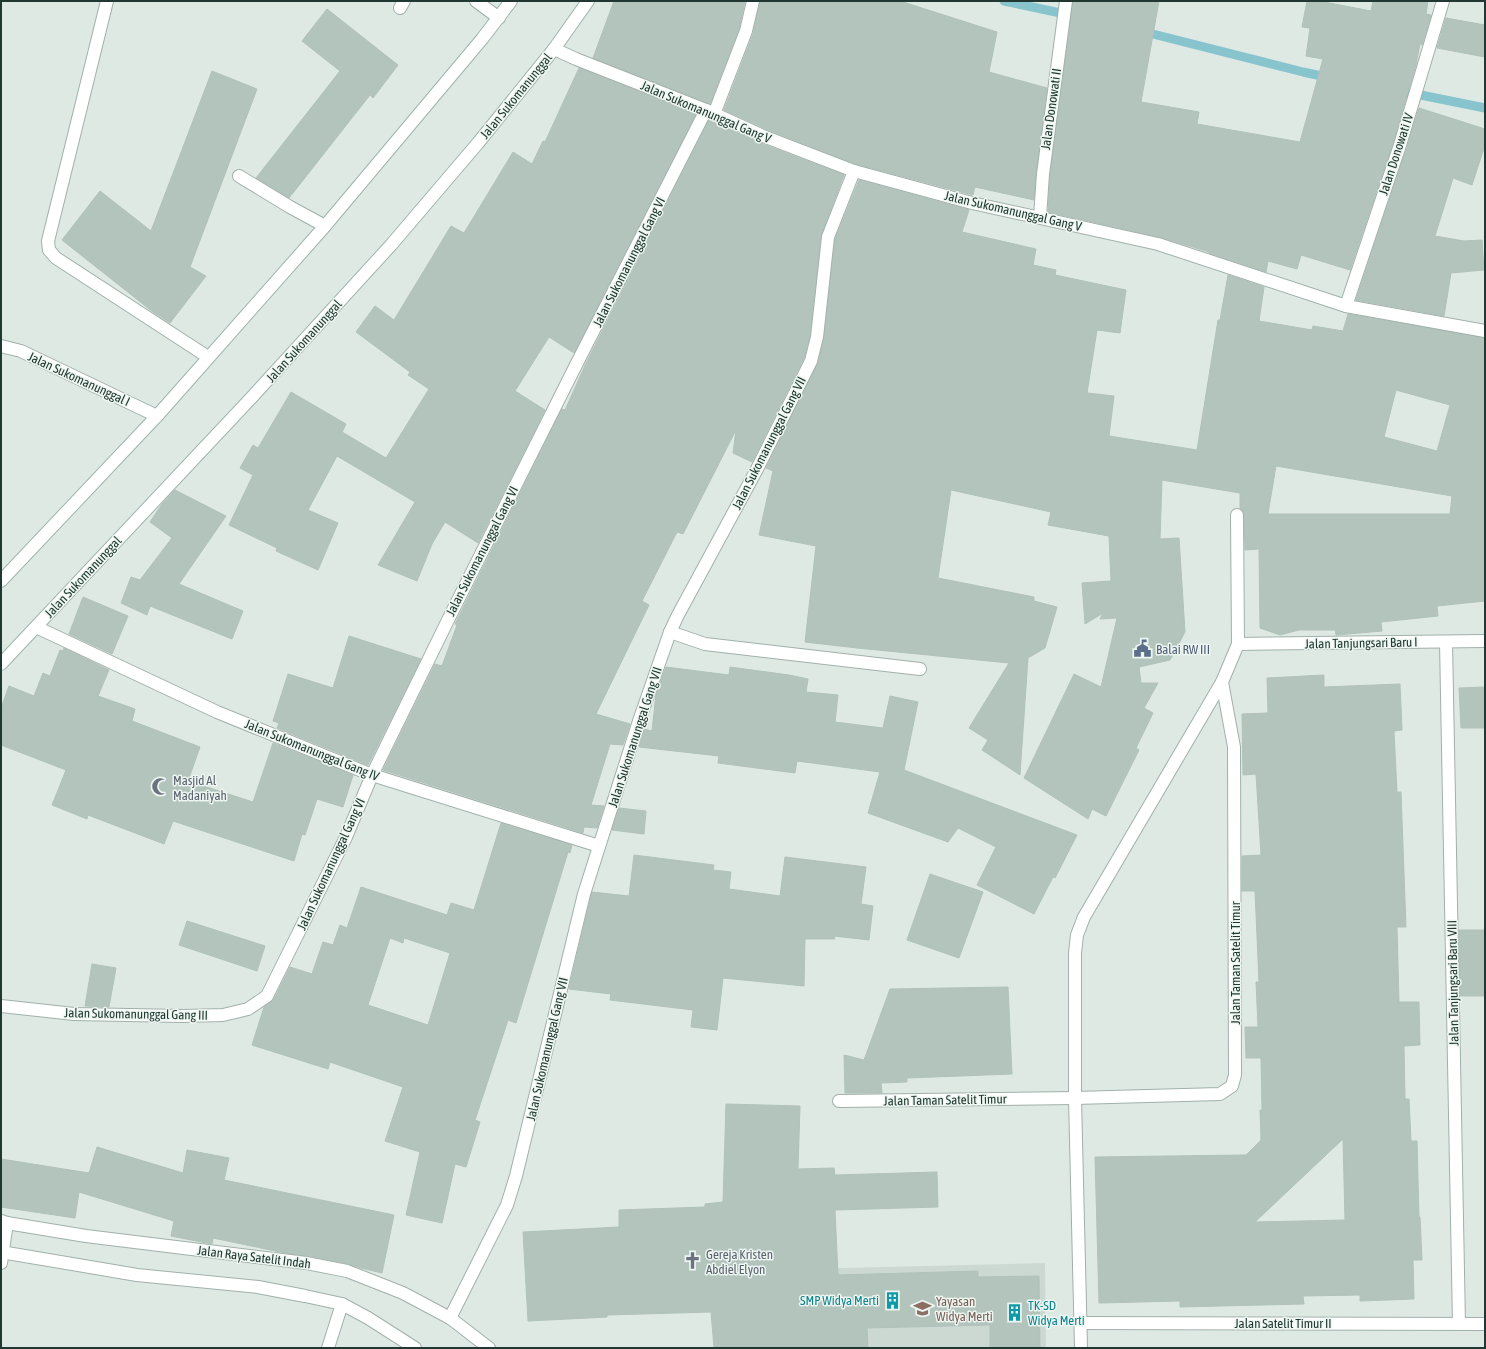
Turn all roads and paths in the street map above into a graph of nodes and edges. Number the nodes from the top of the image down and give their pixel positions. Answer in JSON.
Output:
{"nodes":[{"id":1,"x":107,"y":1,"type":"edge"},
{"id":2,"x":476,"y":1,"type":"edge"},
{"id":3,"x":511,"y":1,"type":"edge"},
{"id":4,"x":588,"y":1,"type":"edge"},
{"id":5,"x":754,"y":1,"type":"edge"},
{"id":6,"x":1066,"y":1,"type":"edge"},
{"id":7,"x":1443,"y":1,"type":"edge"},
{"id":8,"x":499,"y":18,"type":"junction"},
{"id":9,"x":554,"y":49,"type":"junction"},
{"id":10,"x":710,"y":112,"type":"junction"},
{"id":11,"x":854,"y":171,"type":"junction"},
{"id":12,"x":239,"y":176,"type":"dead end"},
{"id":13,"x":1040,"y":217,"type":"junction"},
{"id":14,"x":325,"y":226,"type":"junction"},
{"id":15,"x":1346,"y":306,"type":"junction"},
{"id":16,"x":1485,"y":331,"type":"edge"},
{"id":17,"x":1,"y":346,"type":"edge"},
{"id":18,"x":208,"y":357,"type":"junction"},
{"id":19,"x":157,"y":416,"type":"junction"},
{"id":20,"x":1237,"y":515,"type":"dead end"},
{"id":21,"x":1,"y":581,"type":"edge"},
{"id":22,"x":36,"y":627,"type":"junction"},
{"id":23,"x":670,"y":632,"type":"junction"},
{"id":24,"x":1485,"y":641,"type":"edge"},
{"id":25,"x":1446,"y":642,"type":"junction"},
{"id":26,"x":1238,"y":644,"type":"junction"},
{"id":27,"x":1,"y":664,"type":"edge"},
{"id":28,"x":920,"y":669,"type":"dead end"},
{"id":29,"x":1222,"y":682,"type":"junction"},
{"id":30,"x":372,"y":775,"type":"junction"},
{"id":31,"x":599,"y":846,"type":"junction"},
{"id":32,"x":267,"y":996,"type":"joint"},
{"id":33,"x":1,"y":1006,"type":"edge"},
{"id":34,"x":1075,"y":1098,"type":"junction"},
{"id":35,"x":839,"y":1101,"type":"dead end"},
{"id":36,"x":4,"y":1222,"type":"edge"},
{"id":37,"x":2,"y":1256,"type":"edge"},
{"id":38,"x":342,"y":1304,"type":"junction"},
{"id":39,"x":450,"y":1318,"type":"junction"},
{"id":40,"x":1080,"y":1323,"type":"junction"},
{"id":41,"x":1459,"y":1324,"type":"junction"},
{"id":42,"x":1485,"y":1324,"type":"edge"},
{"id":43,"x":328,"y":1348,"type":"edge"},
{"id":44,"x":415,"y":1348,"type":"edge"},
{"id":45,"x":488,"y":1348,"type":"edge"},
{"id":46,"x":1081,"y":1348,"type":"edge"}],
"edges":[{"from":1,"to":18,"type":"street"},
{"from":2,"to":8,"type":"street"},
{"from":3,"to":8,"type":"street"},
{"from":4,"to":9,"type":"street","name":"Jalan Sukomanunggal"},
{"from":5,"to":10,"type":"street","name":"Jalan Sukomanunggal Gang VI"},
{"from":6,"to":13,"type":"street","name":"Jalan Donowati II"},
{"from":7,"to":15,"type":"street","name":"Jalan Donowati IV"},
{"from":8,"to":14,"type":"street"},
{"from":9,"to":10,"type":"street","name":"Jalan Sukomanunggal Gang V"},
{"from":9,"to":22,"type":"street","name":"Jalan Sukomanunggal"},
{"from":10,"to":11,"type":"street","name":"Jalan Sukomanunggal Gang V"},
{"from":10,"to":30,"type":"street","name":"Jalan Sukomanunggal Gang VI"},
{"from":11,"to":13,"type":"street","name":"Jalan Sukomanunggal Gang V"},
{"from":11,"to":23,"type":"street","name":"Jalan Sukomanunggal Gang VII"},
{"from":12,"to":14,"type":"street"},
{"from":13,"to":15,"type":"street","name":"Jalan Sukomanunggal Gang V"},
{"from":14,"to":18,"type":"street"},
{"from":15,"to":16,"type":"street","name":"Jalan Sukomanunggal Gang V"},
{"from":17,"to":19,"type":"street","name":"Jalan Sukomanunggal I"},
{"from":18,"to":19,"type":"street"},
{"from":19,"to":21,"type":"street"},
{"from":20,"to":26,"type":"street"},
{"from":22,"to":27,"type":"street","name":"Jalan Sukomanunggal"},
{"from":22,"to":30,"type":"street","name":"Jalan Sukomanunggal Gang IV"},
{"from":23,"to":28,"type":"street"},
{"from":23,"to":31,"type":"street","name":"Jalan Sukomanunggal Gang VII"},
{"from":24,"to":25,"type":"street","name":"Jalan Tanjungsari Baru I"},
{"from":25,"to":26,"type":"street","name":"Jalan Tanjungsari Baru I"},
{"from":25,"to":41,"type":"street","name":"Jalan Tanjungsari Baru VIII"},
{"from":26,"to":29,"type":"street"},
{"from":29,"to":34,"type":"street"},
{"from":29,"to":34,"type":"street","name":"Jalan Taman Satelit Timur"},
{"from":30,"to":31,"type":"street","name":"Jalan Sukomanunggal Gang IV"},
{"from":30,"to":32,"type":"street","name":"Jalan Sukomanunggal Gang VI"},
{"from":31,"to":39,"type":"street","name":"Jalan Sukomanunggal Gang VII"},
{"from":32,"to":33,"type":"street","name":"Jalan Sukomanunggal Gang III"},
{"from":34,"to":35,"type":"street","name":"Jalan Taman Satelit Timur"},
{"from":34,"to":40,"type":"street"},
{"from":36,"to":37,"type":"street"},
{"from":36,"to":39,"type":"street","name":"Jalan Raya Satelit Indah"},
{"from":37,"to":38,"type":"street"},
{"from":38,"to":43,"type":"street"},
{"from":38,"to":44,"type":"street"},
{"from":39,"to":45,"type":"street","name":"Jalan Raya Satelit Indah"},
{"from":40,"to":41,"type":"street","name":"Jalan Satelit Timur II"},
{"from":40,"to":46,"type":"street"},
{"from":41,"to":42,"type":"street","name":"Jalan Satelit Timur II"}]}
